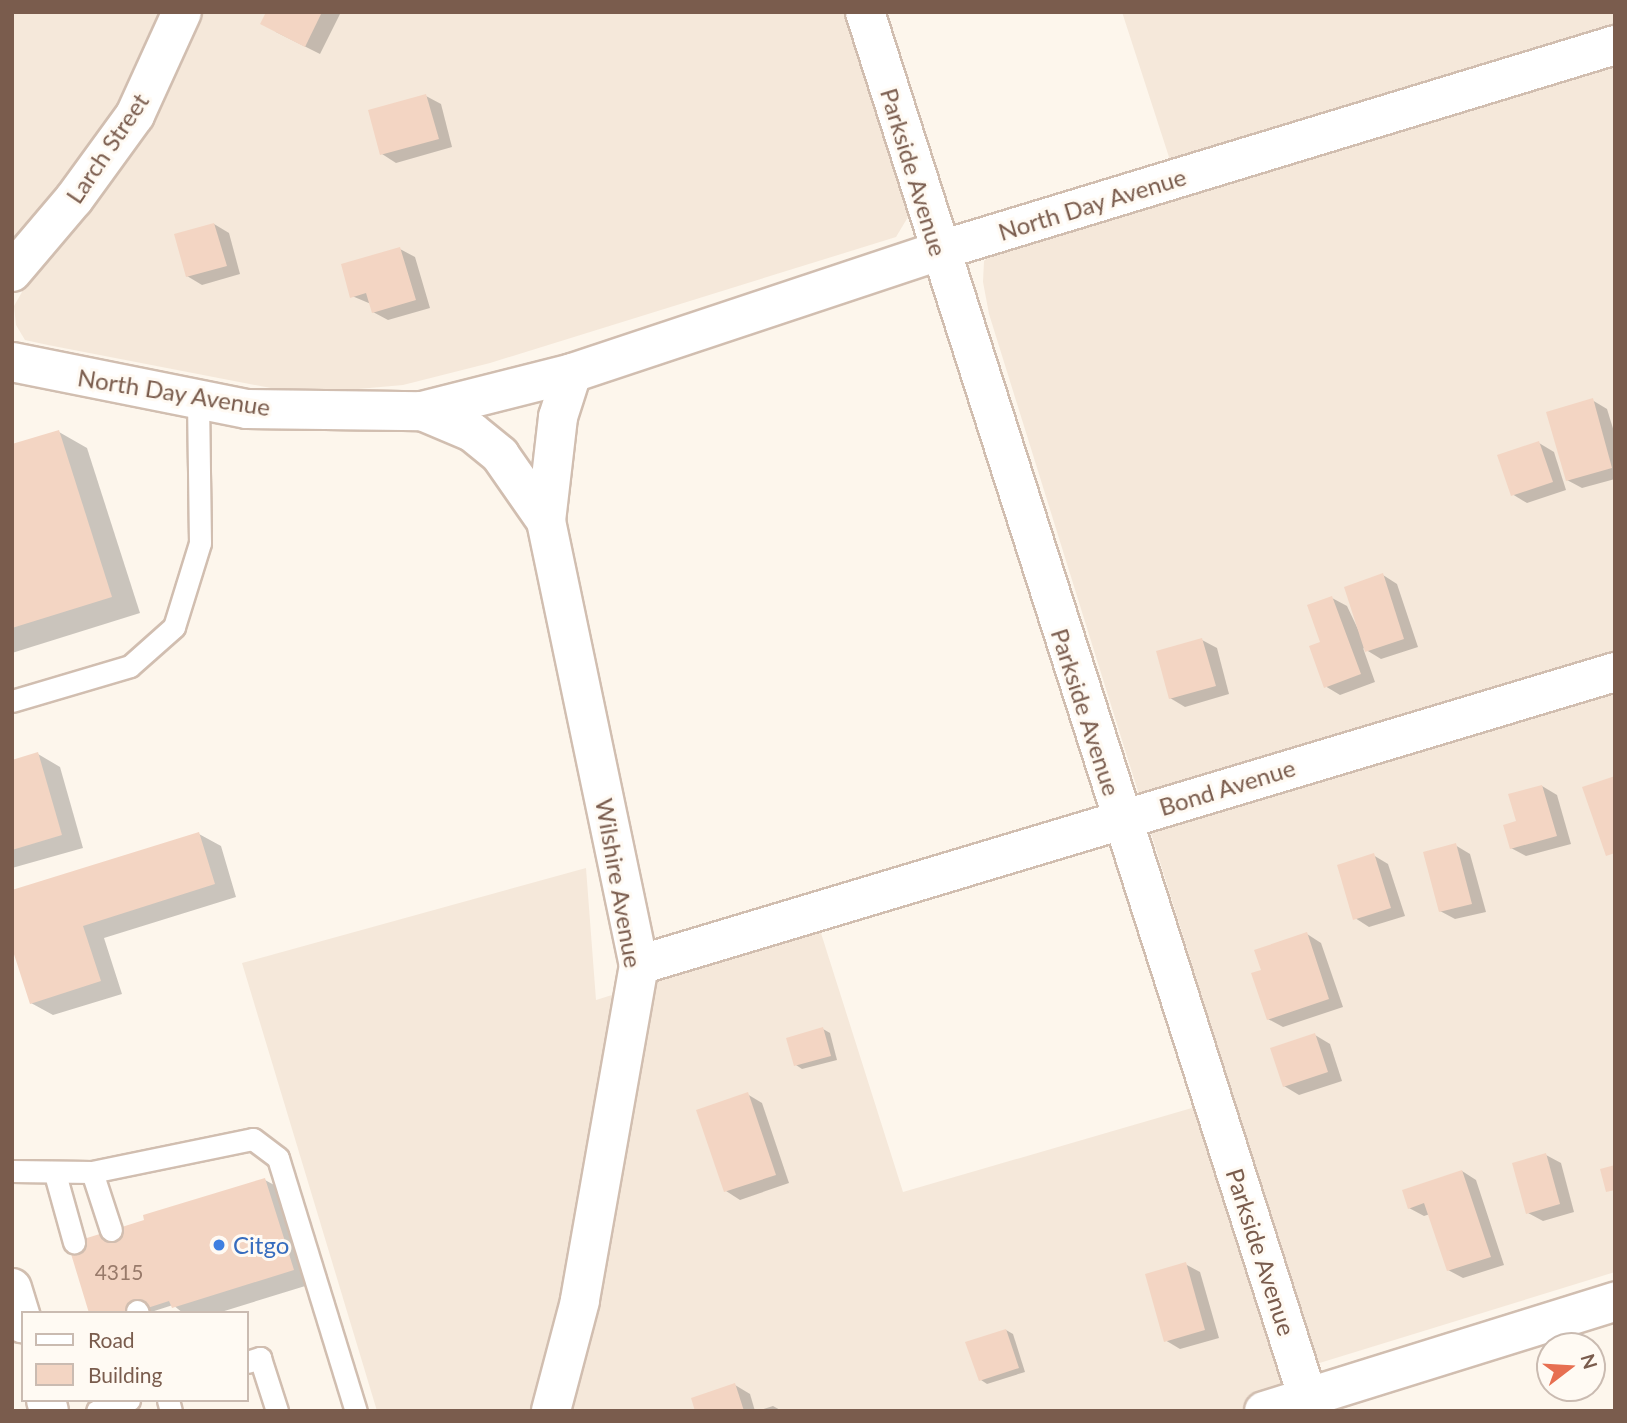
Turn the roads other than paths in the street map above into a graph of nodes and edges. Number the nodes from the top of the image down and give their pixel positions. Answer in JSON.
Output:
{"nodes":[{"id":1,"x":182,"y":12,"type":"edge"},
{"id":2,"x":865,"y":12,"type":"edge"},
{"id":3,"x":1615,"y":45,"type":"edge"},
{"id":4,"x":938,"y":251,"type":"junction"},
{"id":5,"x":12,"y":272,"type":"edge"},
{"id":6,"x":12,"y":362,"type":"edge"},
{"id":7,"x":572,"y":373,"type":"junction"},
{"id":8,"x":198,"y":401,"type":"junction"},
{"id":9,"x":422,"y":411,"type":"junction"},
{"id":10,"x":546,"y":521,"type":"junction"},
{"id":11,"x":1615,"y":672,"type":"edge"},
{"id":12,"x":12,"y":701,"type":"edge"},
{"id":13,"x":1121,"y":819,"type":"junction"},
{"id":14,"x":639,"y":965,"type":"junction"},
{"id":15,"x":12,"y":1171,"type":"edge"},
{"id":16,"x":92,"y":1172,"type":"junction"},
{"id":17,"x":55,"y":1174,"type":"junction"},
{"id":18,"x":111,"y":1230,"type":"dead end"},
{"id":19,"x":74,"y":1242,"type":"dead end"},
{"id":20,"x":12,"y":1288,"type":"edge"},
{"id":21,"x":1615,"y":1302,"type":"edge"},
{"id":22,"x":21,"y":1317,"type":"edge"},
{"id":23,"x":248,"y":1362,"type":"edge"},
{"id":24,"x":123,"y":1402,"type":"edge"},
{"id":25,"x":1310,"y":1404,"type":"edge"},
{"id":26,"x":97,"y":1411,"type":"edge"},
{"id":27,"x":277,"y":1411,"type":"edge"},
{"id":28,"x":356,"y":1411,"type":"edge"},
{"id":29,"x":551,"y":1411,"type":"edge"},
{"id":30,"x":1264,"y":1411,"type":"edge"}],
"edges":[{"from":1,"to":5,"type":"street","name":"Larch Street"},
{"from":2,"to":4,"type":"street","name":"Parkside Avenue"},
{"from":3,"to":4,"type":"street","name":"North Day Avenue"},
{"from":4,"to":7,"type":"street","name":"North Day Avenue"},
{"from":4,"to":13,"type":"street","name":"Parkside Avenue"},
{"from":6,"to":8,"type":"street","name":"North Day Avenue"},
{"from":7,"to":9,"type":"street","name":"North Day Avenue"},
{"from":7,"to":10,"type":"street"},
{"from":8,"to":9,"type":"street","name":"North Day Avenue"},
{"from":8,"to":12,"type":"lane"},
{"from":9,"to":10,"type":"street","name":"North Day Avenue"},
{"from":10,"to":14,"type":"street","name":"Wilshire Avenue"},
{"from":11,"to":13,"type":"street","name":"Bond Avenue"},
{"from":13,"to":14,"type":"street","name":"Bond Avenue"},
{"from":13,"to":25,"type":"street","name":"Parkside Avenue"},
{"from":14,"to":29,"type":"street","name":"Wilshire Avenue"},
{"from":15,"to":17,"type":"lane"},
{"from":16,"to":17,"type":"lane"},
{"from":16,"to":18,"type":"lane"},
{"from":16,"to":28,"type":"lane"},
{"from":17,"to":19,"type":"lane"},
{"from":20,"to":22,"type":"street"},
{"from":21,"to":25,"type":"street"},
{"from":23,"to":27,"type":"lane"},
{"from":24,"to":26,"type":"lane"},
{"from":25,"to":30,"type":"street"}]}
